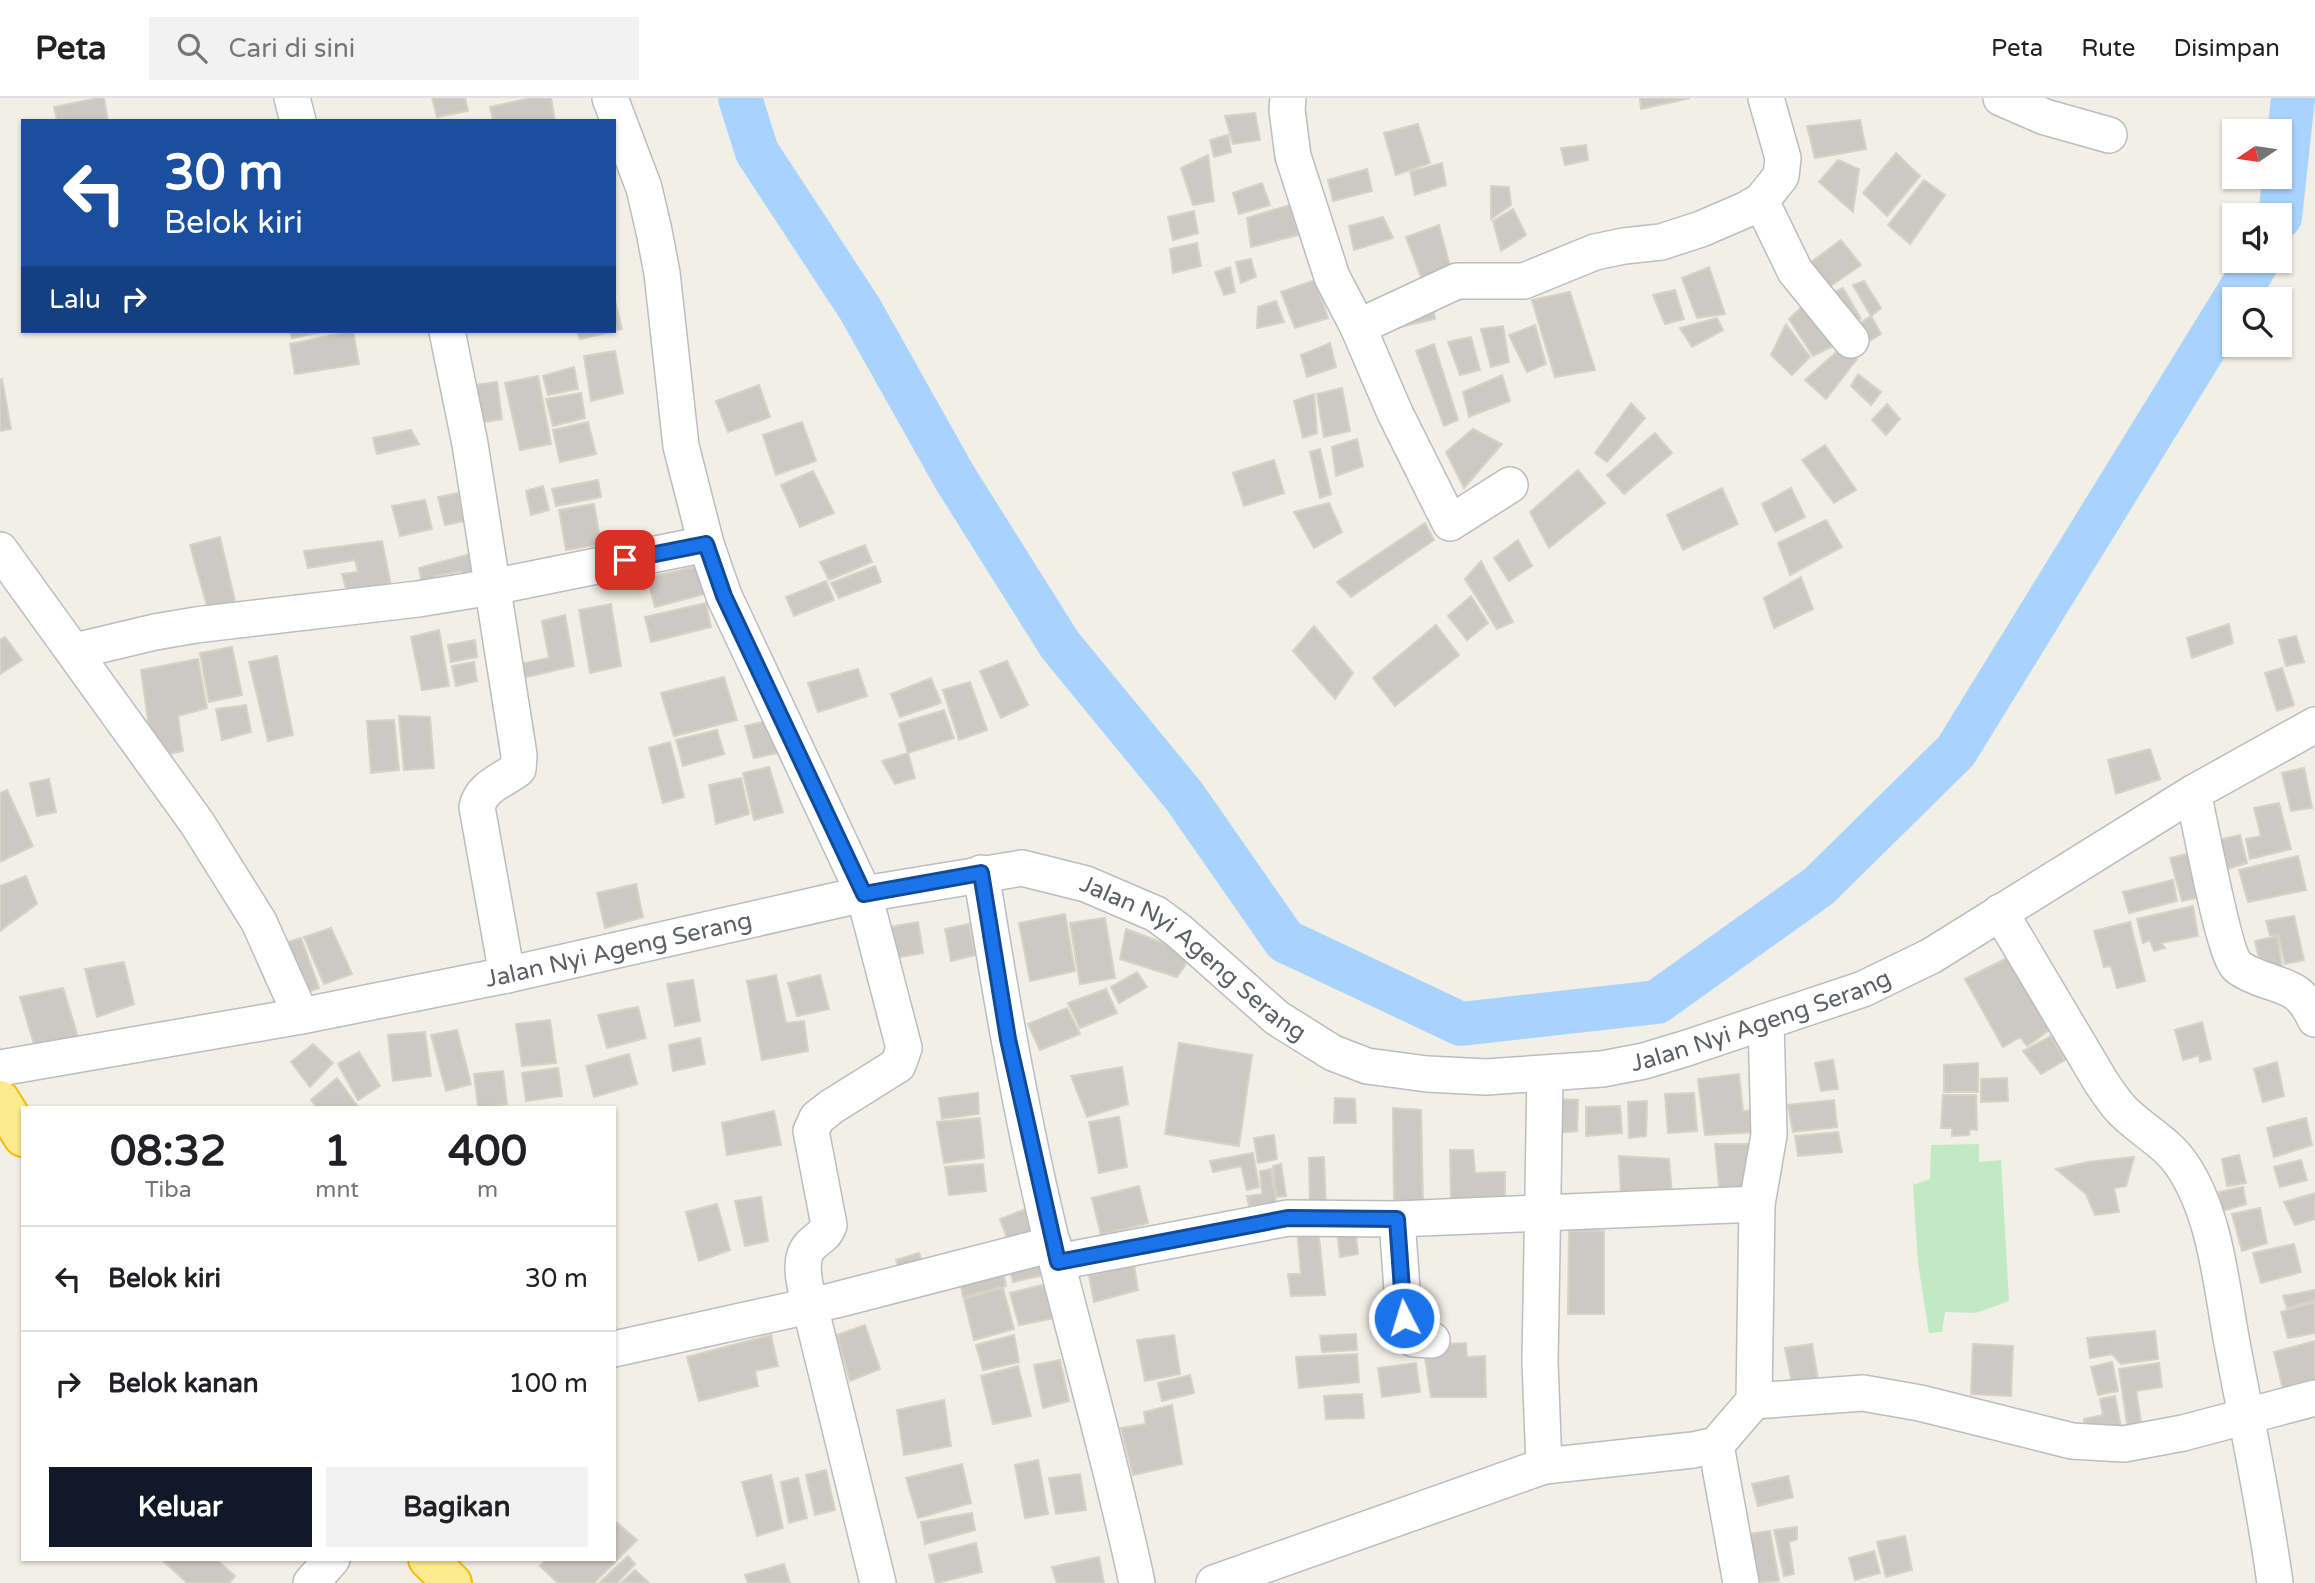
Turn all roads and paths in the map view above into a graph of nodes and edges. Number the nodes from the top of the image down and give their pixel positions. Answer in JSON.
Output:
{"nodes":[{"id":1,"x":292,"y":98,"type":"edge"},
{"id":2,"x":610,"y":98,"type":"edge"},
{"id":3,"x":1288,"y":98,"type":"edge"},
{"id":4,"x":1766,"y":98,"type":"edge"},
{"id":5,"x":2001,"y":98,"type":"edge"},
{"id":6,"x":297,"y":119,"type":"edge"},
{"id":7,"x":2109,"y":135,"type":"dead end"},
{"id":8,"x":1761,"y":201,"type":"junction"},
{"id":9,"x":1358,"y":327,"type":"junction"},
{"id":10,"x":446,"y":333,"type":"edge"},
{"id":11,"x":1851,"y":340,"type":"dead end"},
{"id":12,"x":1510,"y":485,"type":"dead end"},
{"id":13,"x":706,"y":544,"type":"junction"},
{"id":14,"x":0,"y":550,"type":"edge"},
{"id":15,"x":492,"y":587,"type":"junction"},
{"id":16,"x":75,"y":651,"type":"junction"},
{"id":17,"x":2315,"y":725,"type":"edge"},
{"id":18,"x":2193,"y":793,"type":"junction"},
{"id":19,"x":981,"y":873,"type":"junction"},
{"id":20,"x":864,"y":894,"type":"junction"},
{"id":21,"x":2000,"y":912,"type":"junction"},
{"id":22,"x":507,"y":975,"type":"junction"},
{"id":23,"x":2310,"y":1000,"type":"edge"},
{"id":24,"x":301,"y":1016,"type":"junction"},
{"id":25,"x":1766,"y":1022,"type":"junction"},
{"id":26,"x":0,"y":1068,"type":"edge"},
{"id":27,"x":1545,"y":1075,"type":"junction"},
{"id":28,"x":0,"y":1100,"type":"edge"},
{"id":29,"x":21,"y":1134,"type":"edge"},
{"id":30,"x":1757,"y":1204,"type":"junction"},
{"id":31,"x":1542,"y":1214,"type":"junction"},
{"id":32,"x":1397,"y":1219,"type":"junction"},
{"id":33,"x":1055,"y":1253,"type":"junction"},
{"id":34,"x":810,"y":1306,"type":"junction"},
{"id":35,"x":1432,"y":1340,"type":"dead end"},
{"id":36,"x":616,"y":1349,"type":"edge"},
{"id":37,"x":2315,"y":1398,"type":"edge"},
{"id":38,"x":1754,"y":1401,"type":"junction"},
{"id":39,"x":2246,"y":1418,"type":"junction"},
{"id":40,"x":1716,"y":1445,"type":"junction"},
{"id":41,"x":1544,"y":1466,"type":"junction"},
{"id":42,"x":329,"y":1561,"type":"edge"},
{"id":43,"x":430,"y":1561,"type":"edge"},
{"id":44,"x":312,"y":1583,"type":"edge"},
{"id":45,"x":452,"y":1583,"type":"edge"},
{"id":46,"x":878,"y":1583,"type":"edge"},
{"id":47,"x":1137,"y":1583,"type":"edge"},
{"id":48,"x":1214,"y":1583,"type":"edge"},
{"id":49,"x":1741,"y":1583,"type":"edge"},
{"id":50,"x":2275,"y":1583,"type":"edge"}],
"edges":[{"from":1,"to":6,"type":"street"},
{"from":2,"to":13,"type":"street"},
{"from":3,"to":9,"type":"street"},
{"from":4,"to":8,"type":"street"},
{"from":5,"to":7,"type":"street"},
{"from":8,"to":9,"type":"street"},
{"from":8,"to":11,"type":"street"},
{"from":9,"to":12,"type":"street"},
{"from":10,"to":15,"type":"street"},
{"from":13,"to":15,"type":"street"},
{"from":13,"to":20,"type":"street"},
{"from":14,"to":16,"type":"street"},
{"from":15,"to":16,"type":"street"},
{"from":15,"to":22,"type":"street"},
{"from":16,"to":24,"type":"street"},
{"from":17,"to":18,"type":"street","name":"Jalan Nyi Ageng Serang"},
{"from":18,"to":21,"type":"street","name":"Jalan Nyi Ageng Serang"},
{"from":18,"to":23,"type":"street"},
{"from":19,"to":20,"type":"street","name":"Jalan Nyi Ageng Serang"},
{"from":19,"to":27,"type":"street","name":"Jalan Nyi Ageng Serang"},
{"from":19,"to":33,"type":"street"},
{"from":20,"to":22,"type":"street","name":"Jalan Nyi Ageng Serang"},
{"from":20,"to":34,"type":"street"},
{"from":21,"to":25,"type":"street","name":"Jalan Nyi Ageng Serang"},
{"from":21,"to":39,"type":"street"},
{"from":22,"to":24,"type":"street","name":"Jalan Nyi Ageng Serang"},
{"from":24,"to":26,"type":"street","name":"Jalan Nyi Ageng Serang"},
{"from":25,"to":27,"type":"street","name":"Jalan Nyi Ageng Serang"},
{"from":25,"to":30,"type":"street"},
{"from":27,"to":31,"type":"street"},
{"from":28,"to":29,"type":"highway"},
{"from":30,"to":31,"type":"street"},
{"from":30,"to":38,"type":"street"},
{"from":31,"to":32,"type":"street"},
{"from":31,"to":41,"type":"street"},
{"from":32,"to":33,"type":"street"},
{"from":32,"to":35,"type":"street"},
{"from":33,"to":34,"type":"street"},
{"from":33,"to":47,"type":"street"},
{"from":34,"to":36,"type":"street"},
{"from":34,"to":46,"type":"street"},
{"from":37,"to":39,"type":"street"},
{"from":38,"to":39,"type":"street"},
{"from":38,"to":40,"type":"street"},
{"from":39,"to":50,"type":"street"},
{"from":40,"to":41,"type":"street"},
{"from":40,"to":49,"type":"street"},
{"from":41,"to":48,"type":"street"},
{"from":42,"to":44,"type":"street"},
{"from":43,"to":45,"type":"highway"}]}
